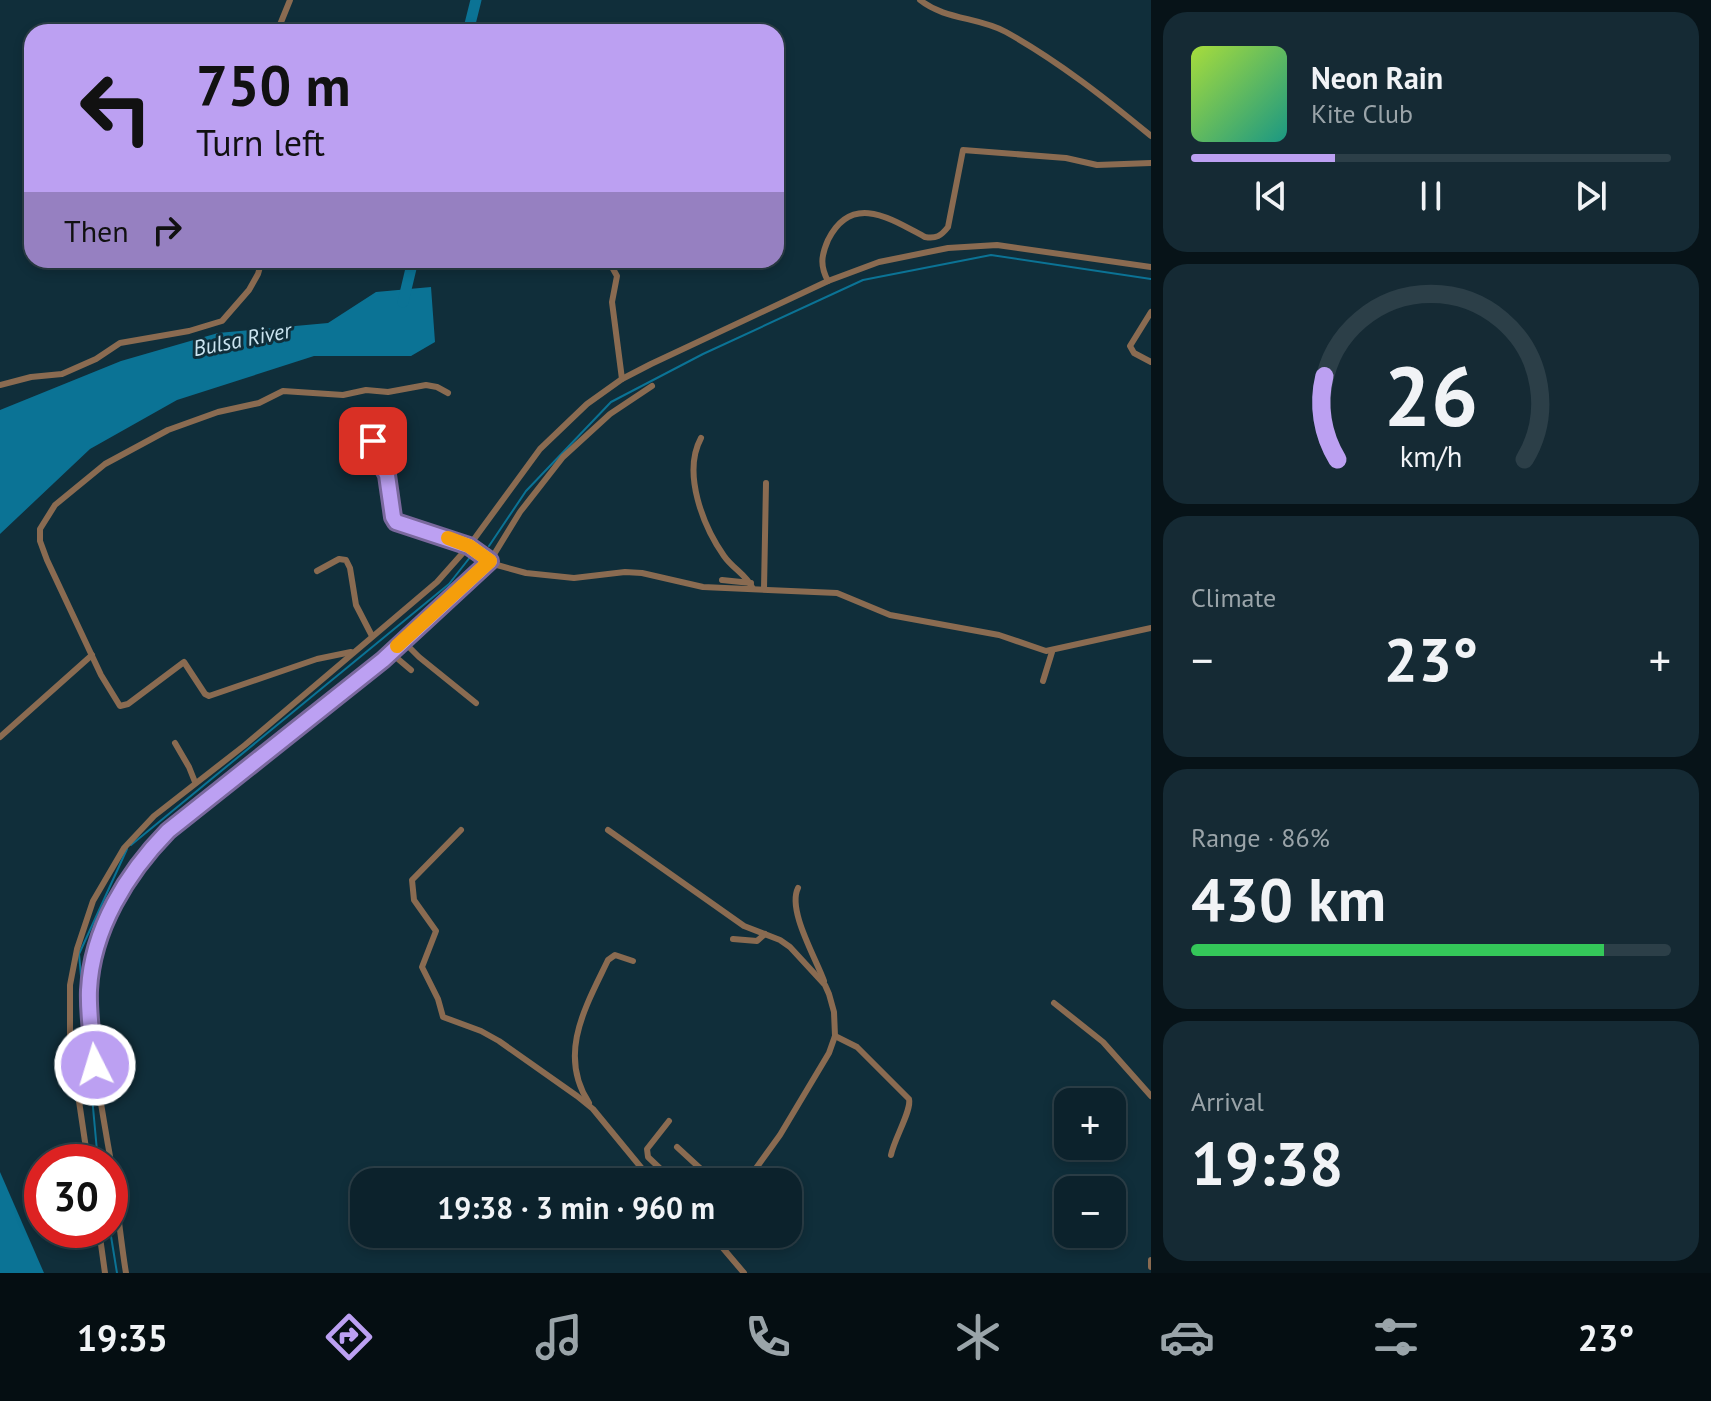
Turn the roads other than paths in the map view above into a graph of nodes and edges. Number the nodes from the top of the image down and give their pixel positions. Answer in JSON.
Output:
{"nodes":[{"id":1,"x":290,"y":0,"type":"edge"},
{"id":2,"x":920,"y":0,"type":"edge"},
{"id":3,"x":280,"y":24,"type":"edge"},
{"id":4,"x":1151,"y":136,"type":"edge"},
{"id":5,"x":1151,"y":163,"type":"edge"},
{"id":6,"x":1151,"y":267,"type":"edge"},
{"id":7,"x":260,"y":268,"type":"edge"},
{"id":8,"x":614,"y":268,"type":"edge"},
{"id":9,"x":828,"y":281,"type":"junction"},
{"id":10,"x":1151,"y":312,"type":"edge"},
{"id":11,"x":1151,"y":362,"type":"edge"},
{"id":12,"x":622,"y":379,"type":"junction"},
{"id":13,"x":0,"y":385,"type":"edge"},
{"id":14,"x":652,"y":386,"type":"dead end"},
{"id":15,"x":448,"y":393,"type":"dead end"},
{"id":16,"x":362,"y":426,"type":"dead end"},
{"id":17,"x":701,"y":438,"type":"dead end"},
{"id":18,"x":766,"y":483,"type":"dead end"},
{"id":19,"x":469,"y":546,"type":"junction"},
{"id":20,"x":490,"y":561,"type":"junction"},
{"id":21,"x":317,"y":571,"type":"dead end"},
{"id":22,"x":722,"y":580,"type":"dead end"},
{"id":23,"x":752,"y":586,"type":"junction"},
{"id":24,"x":764,"y":589,"type":"junction"},
{"id":25,"x":1151,"y":628,"type":"edge"},
{"id":26,"x":372,"y":636,"type":"junction"},
{"id":27,"x":403,"y":641,"type":"junction"},
{"id":28,"x":394,"y":649,"type":"junction"},
{"id":29,"x":354,"y":652,"type":"junction"},
{"id":30,"x":1052,"y":652,"type":"junction"},
{"id":31,"x":92,"y":655,"type":"junction"},
{"id":32,"x":411,"y":670,"type":"dead end"},
{"id":33,"x":1043,"y":681,"type":"dead end"},
{"id":34,"x":476,"y":703,"type":"dead end"},
{"id":35,"x":0,"y":737,"type":"edge"},
{"id":36,"x":175,"y":743,"type":"dead end"},
{"id":37,"x":195,"y":782,"type":"junction"},
{"id":38,"x":461,"y":830,"type":"dead end"},
{"id":39,"x":608,"y":830,"type":"dead end"},
{"id":40,"x":798,"y":888,"type":"dead end"},
{"id":41,"x":765,"y":934,"type":"junction"},
{"id":42,"x":733,"y":939,"type":"dead end"},
{"id":43,"x":633,"y":961,"type":"dead end"},
{"id":44,"x":825,"y":985,"type":"junction"},
{"id":45,"x":1054,"y":1003,"type":"dead end"},
{"id":46,"x":835,"y":1036,"type":"junction"},
{"id":47,"x":1151,"y":1096,"type":"edge"},
{"id":48,"x":593,"y":1109,"type":"junction"},
{"id":49,"x":669,"y":1121,"type":"dead end"},
{"id":50,"x":85,"y":1144,"type":"edge"},
{"id":51,"x":677,"y":1147,"type":"dead end"},
{"id":52,"x":891,"y":1155,"type":"dead end"},
{"id":53,"x":641,"y":1168,"type":"edge"},
{"id":54,"x":660,"y":1168,"type":"edge"},
{"id":55,"x":700,"y":1168,"type":"edge"},
{"id":56,"x":756,"y":1168,"type":"edge"},
{"id":57,"x":102,"y":1248,"type":"edge"},
{"id":58,"x":725,"y":1248,"type":"edge"},
{"id":59,"x":1151,"y":1260,"type":"edge"},
{"id":60,"x":1151,"y":1267,"type":"edge"},
{"id":61,"x":105,"y":1273,"type":"edge"},
{"id":62,"x":126,"y":1273,"type":"edge"},
{"id":63,"x":744,"y":1273,"type":"edge"}],
"edges":[{"from":1,"to":3,"type":"street"},
{"from":2,"to":4,"type":"street"},
{"from":5,"to":9,"type":"street"},
{"from":6,"to":9,"type":"street"},
{"from":7,"to":13,"type":"street"},
{"from":8,"to":12,"type":"street"},
{"from":9,"to":12,"type":"street"},
{"from":10,"to":11,"type":"street"},
{"from":12,"to":19,"type":"street"},
{"from":14,"to":20,"type":"street"},
{"from":15,"to":31,"type":"street"},
{"from":16,"to":19,"type":"street"},
{"from":17,"to":23,"type":"street"},
{"from":18,"to":24,"type":"street"},
{"from":19,"to":20,"type":"street"},
{"from":19,"to":26,"type":"street"},
{"from":20,"to":23,"type":"street"},
{"from":20,"to":27,"type":"street"},
{"from":21,"to":26,"type":"street"},
{"from":22,"to":23,"type":"street"},
{"from":23,"to":24,"type":"street"},
{"from":24,"to":30,"type":"street"},
{"from":25,"to":30,"type":"street"},
{"from":26,"to":29,"type":"street"},
{"from":27,"to":28,"type":"street"},
{"from":27,"to":34,"type":"street"},
{"from":28,"to":32,"type":"street"},
{"from":28,"to":62,"type":"street"},
{"from":29,"to":31,"type":"street"},
{"from":29,"to":37,"type":"street"},
{"from":30,"to":33,"type":"street"},
{"from":31,"to":35,"type":"street"},
{"from":36,"to":37,"type":"street"},
{"from":37,"to":50,"type":"street"},
{"from":38,"to":48,"type":"street"},
{"from":39,"to":41,"type":"street"},
{"from":40,"to":44,"type":"street"},
{"from":41,"to":42,"type":"street"},
{"from":41,"to":44,"type":"street"},
{"from":43,"to":48,"type":"street"},
{"from":44,"to":46,"type":"street"},
{"from":45,"to":47,"type":"street"},
{"from":46,"to":52,"type":"street"},
{"from":46,"to":56,"type":"street"},
{"from":48,"to":53,"type":"street"},
{"from":49,"to":54,"type":"street"},
{"from":51,"to":55,"type":"street"},
{"from":57,"to":61,"type":"street"},
{"from":58,"to":63,"type":"street"},
{"from":59,"to":60,"type":"street"}]}
